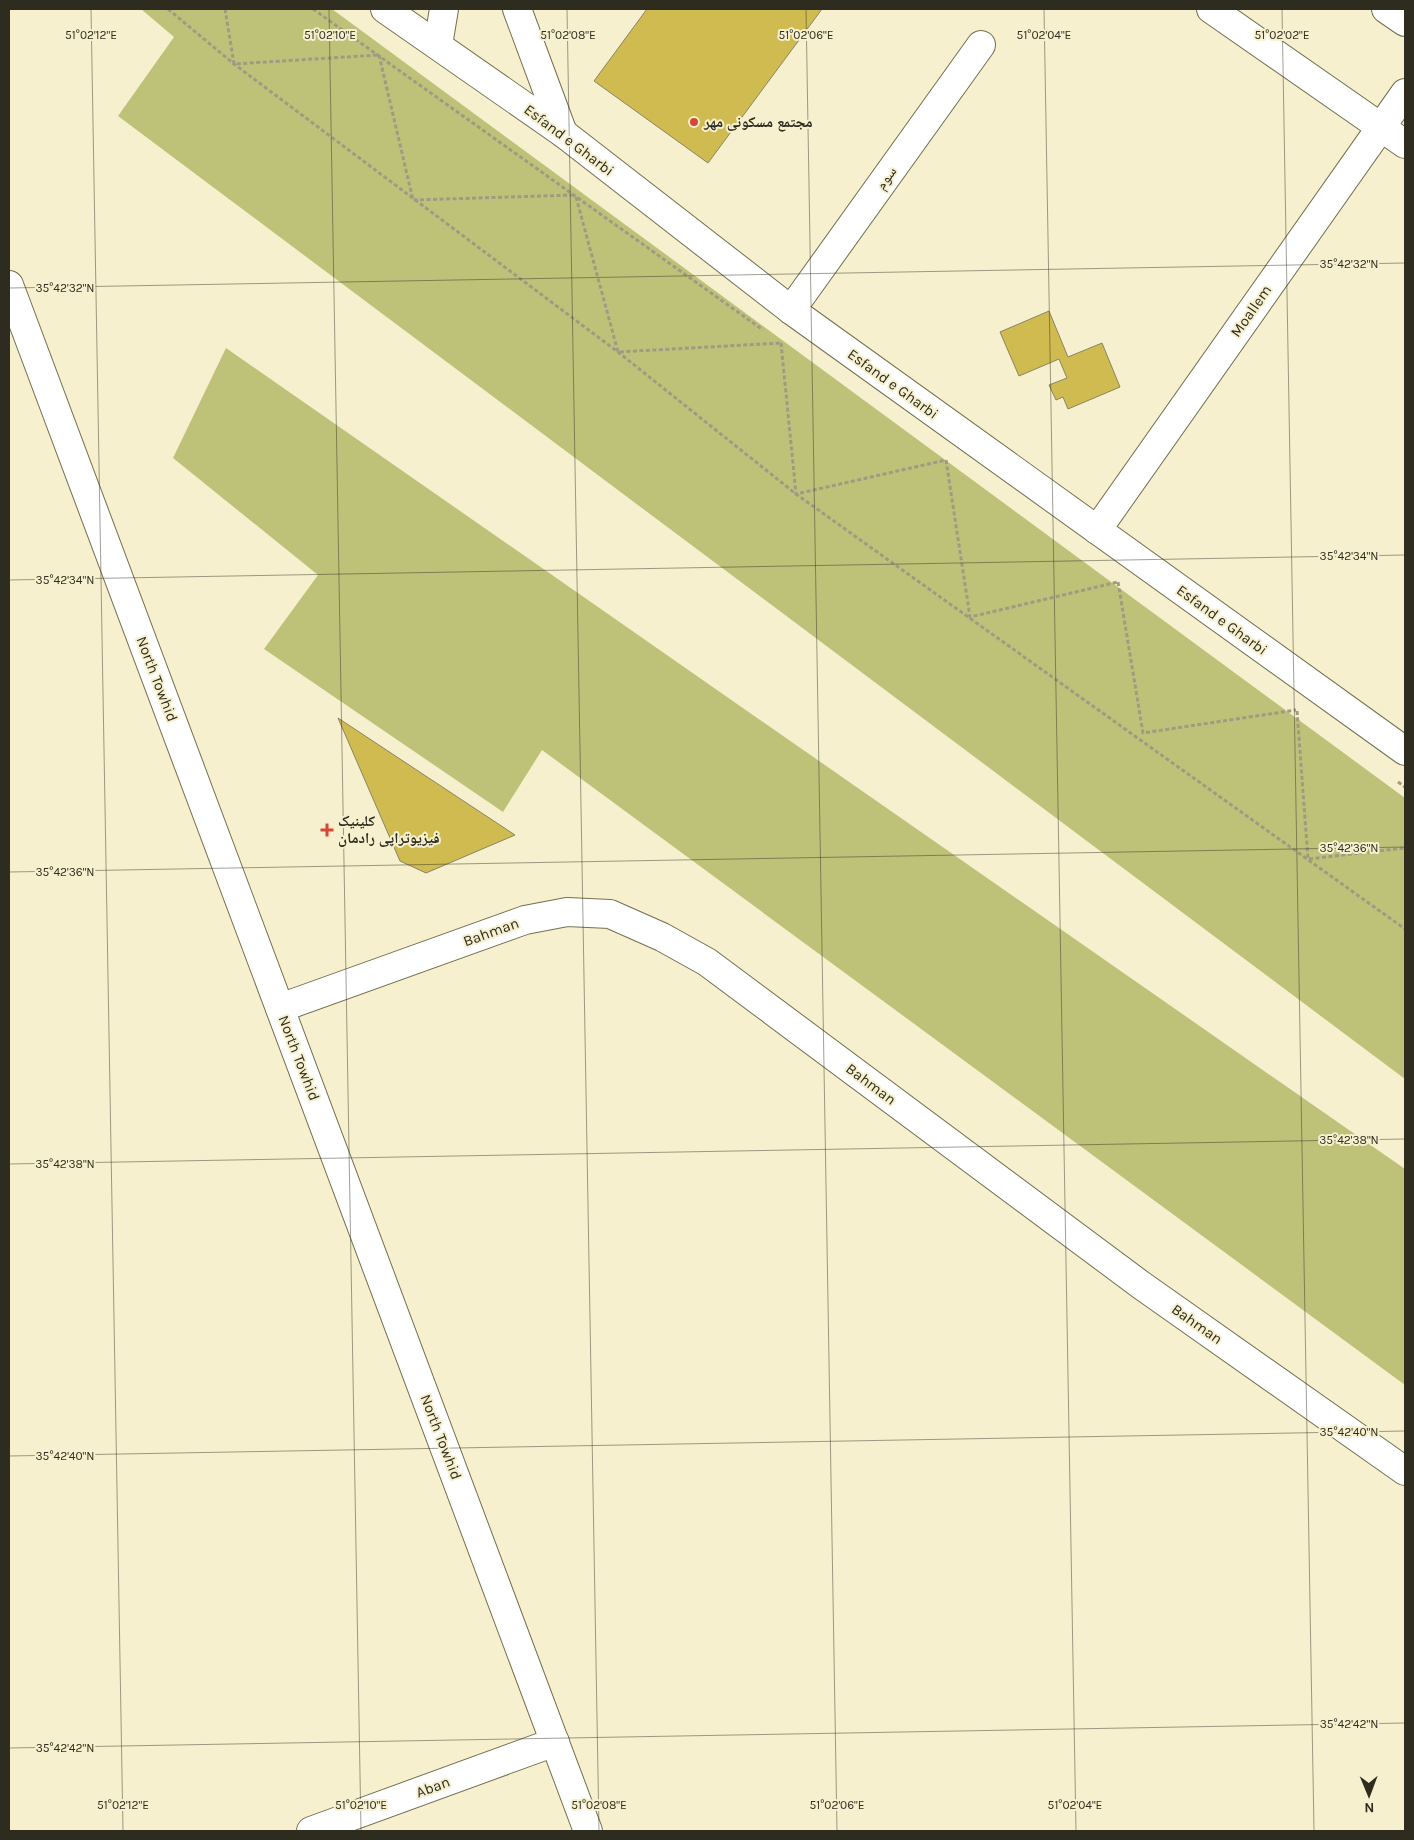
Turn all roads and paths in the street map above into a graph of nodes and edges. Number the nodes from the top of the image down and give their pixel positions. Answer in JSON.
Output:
{"nodes":[{"id":1,"x":168,"y":9,"type":"edge"},
{"id":2,"x":224,"y":9,"type":"edge"},
{"id":3,"x":313,"y":9,"type":"edge"},
{"id":4,"x":385,"y":9,"type":"edge"},
{"id":5,"x":444,"y":9,"type":"edge"},
{"id":6,"x":517,"y":9,"type":"edge"},
{"id":7,"x":1211,"y":9,"type":"edge"},
{"id":8,"x":1386,"y":9,"type":"edge"},
{"id":9,"x":1405,"y":22,"type":"edge"},
{"id":10,"x":438,"y":46,"type":"junction"},
{"id":11,"x":981,"y":46,"type":"dead end"},
{"id":12,"x":379,"y":56,"type":"junction"},
{"id":13,"x":234,"y":64,"type":"junction"},
{"id":14,"x":1405,"y":93,"type":"edge"},
{"id":15,"x":1381,"y":127,"type":"junction"},
{"id":16,"x":563,"y":133,"type":"junction"},
{"id":17,"x":1405,"y":144,"type":"edge"},
{"id":18,"x":576,"y":196,"type":"junction"},
{"id":19,"x":413,"y":200,"type":"junction"},
{"id":20,"x":9,"y":285,"type":"edge"},
{"id":21,"x":791,"y":310,"type":"junction"},
{"id":22,"x":766,"y":331,"type":"dead end"},
{"id":23,"x":774,"y":337,"type":"dead end"},
{"id":24,"x":782,"y":343,"type":"junction"},
{"id":25,"x":618,"y":352,"type":"junction"},
{"id":26,"x":796,"y":494,"type":"junction"},
{"id":27,"x":1097,"y":530,"type":"junction"},
{"id":28,"x":970,"y":617,"type":"junction"},
{"id":29,"x":1405,"y":752,"type":"edge"},
{"id":30,"x":1405,"y":848,"type":"edge"},
{"id":31,"x":1308,"y":858,"type":"junction"},
{"id":32,"x":1405,"y":929,"type":"edge"},
{"id":33,"x":280,"y":1008,"type":"junction"},
{"id":34,"x":1405,"y":1471,"type":"edge"},
{"id":35,"x":555,"y":1742,"type":"junction"},
{"id":36,"x":312,"y":1831,"type":"edge"},
{"id":37,"x":588,"y":1831,"type":"edge"}],
"edges":[{"from":1,"to":13,"type":"path"},
{"from":2,"to":13,"type":"path"},
{"from":3,"to":12,"type":"path"},
{"from":4,"to":10,"type":"street","name":"Esfand e Gharbi"},
{"from":5,"to":10,"type":"street"},
{"from":6,"to":16,"type":"street"},
{"from":7,"to":15,"type":"street"},
{"from":8,"to":9,"type":"street"},
{"from":10,"to":16,"type":"street","name":"Esfand e Gharbi"},
{"from":11,"to":21,"type":"street","name":"سوم"},
{"from":12,"to":13,"type":"path"},
{"from":12,"to":18,"type":"path"},
{"from":12,"to":19,"type":"path"},
{"from":13,"to":19,"type":"path"},
{"from":14,"to":15,"type":"street","name":"Moallem"},
{"from":15,"to":17,"type":"street"},
{"from":15,"to":27,"type":"street","name":"Moallem"},
{"from":16,"to":21,"type":"street","name":"Esfand e Gharbi"},
{"from":18,"to":19,"type":"path"},
{"from":18,"to":22,"type":"path"},
{"from":18,"to":25,"type":"path"},
{"from":19,"to":25,"type":"path"},
{"from":20,"to":33,"type":"street","name":"North Towhid"},
{"from":21,"to":27,"type":"street","name":"Esfand e Gharbi"},
{"from":23,"to":24,"type":"path"},
{"from":24,"to":25,"type":"path"},
{"from":24,"to":26,"type":"path"},
{"from":25,"to":26,"type":"path"},
{"from":26,"to":28,"type":"path"},
{"from":26,"to":28,"type":"path"},
{"from":27,"to":29,"type":"street","name":"Esfand e Gharbi"},
{"from":28,"to":31,"type":"path"},
{"from":28,"to":31,"type":"path"},
{"from":30,"to":31,"type":"path"},
{"from":31,"to":32,"type":"path"},
{"from":33,"to":34,"type":"street","name":"Bahman"},
{"from":33,"to":35,"type":"street","name":"North Towhid"},
{"from":35,"to":36,"type":"street","name":"Aban"},
{"from":35,"to":37,"type":"street","name":"North Towhid"}]}
